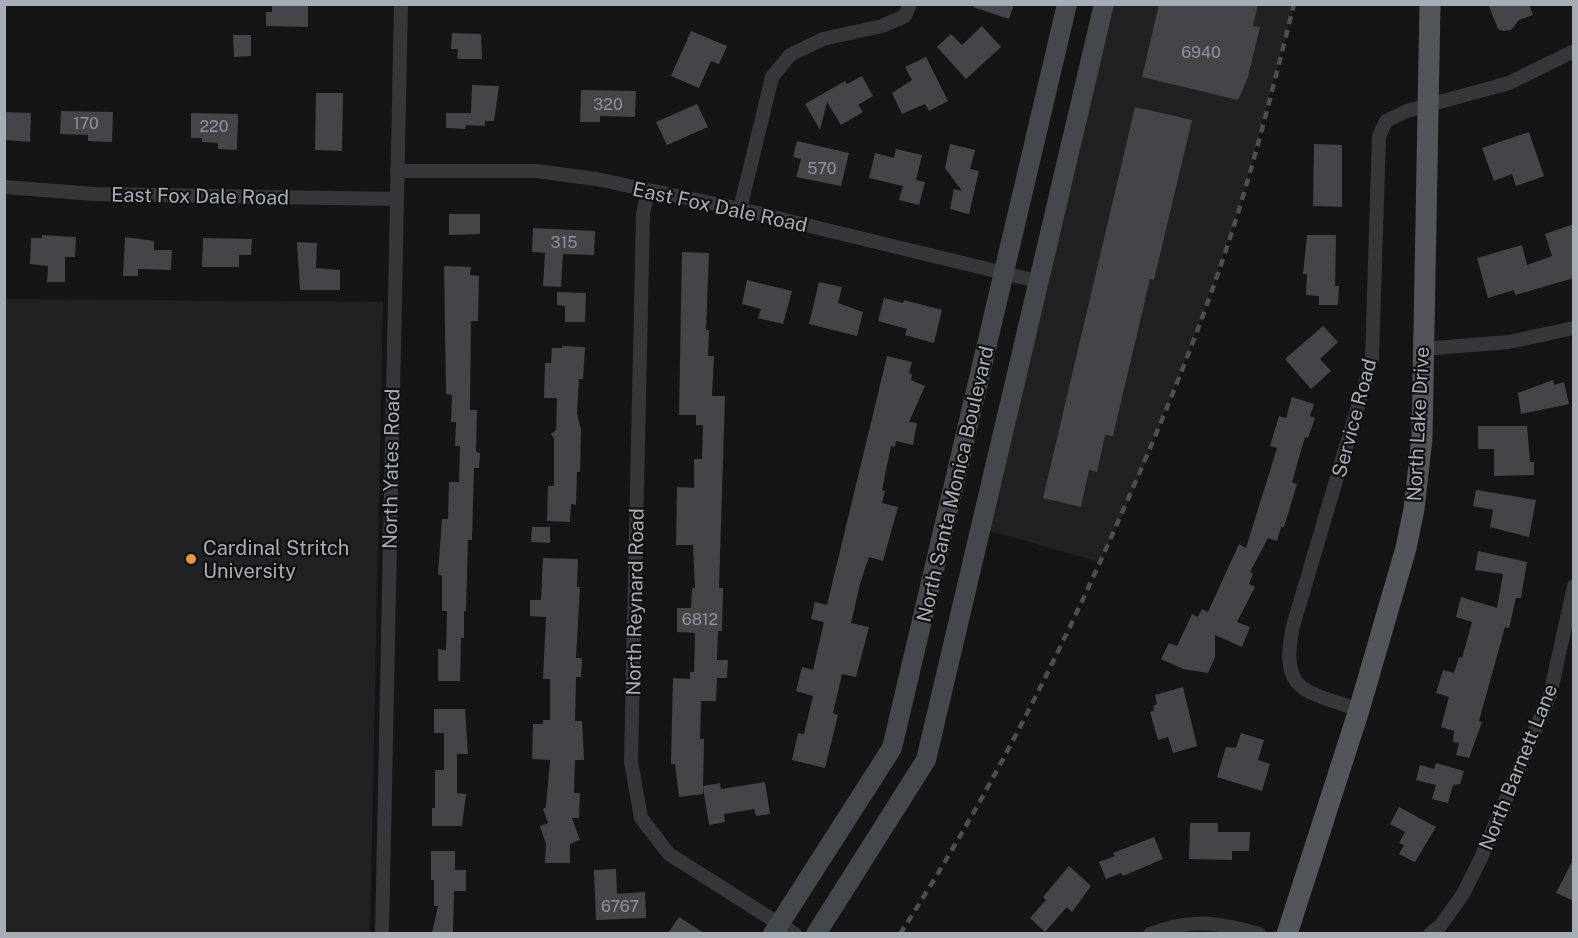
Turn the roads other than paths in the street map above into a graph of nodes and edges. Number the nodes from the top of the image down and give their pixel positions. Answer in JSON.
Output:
{"nodes":[{"id":1,"x":401,"y":4,"type":"edge"},
{"id":2,"x":910,"y":4,"type":"edge"},
{"id":3,"x":1067,"y":4,"type":"edge"},
{"id":4,"x":1104,"y":4,"type":"edge"},
{"id":5,"x":1431,"y":4,"type":"edge"},
{"id":6,"x":1574,"y":51,"type":"edge"},
{"id":7,"x":1429,"y":105,"type":"junction"},
{"id":8,"x":397,"y":171,"type":"junction"},
{"id":9,"x":4,"y":187,"type":"edge"},
{"id":10,"x":648,"y":191,"type":"junction"},
{"id":11,"x":396,"y":199,"type":"junction"},
{"id":12,"x":740,"y":209,"type":"junction"},
{"id":13,"x":1004,"y":274,"type":"junction"},
{"id":14,"x":1037,"y":281,"type":"junction"},
{"id":15,"x":1574,"y":328,"type":"edge"},
{"id":16,"x":1423,"y":349,"type":"junction"},
{"id":17,"x":1574,"y":586,"type":"edge"},
{"id":18,"x":1359,"y":710,"type":"junction"},
{"id":19,"x":782,"y":931,"type":"edge"},
{"id":20,"x":382,"y":933,"type":"edge"},
{"id":21,"x":816,"y":933,"type":"edge"},
{"id":22,"x":1150,"y":933,"type":"edge"},
{"id":23,"x":1260,"y":933,"type":"edge"},
{"id":24,"x":1287,"y":933,"type":"edge"},
{"id":25,"x":1431,"y":933,"type":"edge"}],
"edges":[{"from":1,"to":8,"type":"street","name":"North Yates Road"},
{"from":2,"to":12,"type":"street"},
{"from":3,"to":13,"type":"street","name":"North Santa Monica Boulevard"},
{"from":4,"to":14,"type":"street","name":"North Santa Monica Boulevard"},
{"from":5,"to":7,"type":"main road","name":"North Lake Drive"},
{"from":6,"to":7,"type":"street"},
{"from":7,"to":16,"type":"main road","name":"North Lake Drive"},
{"from":7,"to":18,"type":"street","name":"Service Road"},
{"from":8,"to":10,"type":"street","name":"East Fox Dale Road"},
{"from":8,"to":11,"type":"street","name":"North Yates Road"},
{"from":9,"to":11,"type":"street","name":"East Fox Dale Road"},
{"from":10,"to":12,"type":"street","name":"East Fox Dale Road"},
{"from":10,"to":19,"type":"street","name":"North Reynard Road"},
{"from":11,"to":20,"type":"street","name":"North Yates Road"},
{"from":12,"to":13,"type":"street","name":"East Fox Dale Road"},
{"from":13,"to":14,"type":"street","name":"East Fox Dale Road"},
{"from":13,"to":19,"type":"street","name":"North Santa Monica Boulevard"},
{"from":14,"to":21,"type":"street","name":"North Santa Monica Boulevard"},
{"from":15,"to":16,"type":"street"},
{"from":16,"to":18,"type":"main road","name":"North Lake Drive"},
{"from":17,"to":25,"type":"street","name":"North Barnett Lane"},
{"from":18,"to":24,"type":"main road","name":"North Lake Drive"},
{"from":22,"to":23,"type":"street"}]}
